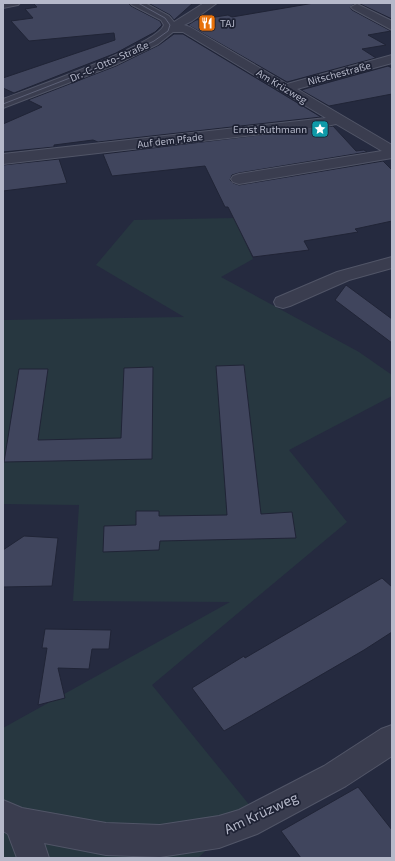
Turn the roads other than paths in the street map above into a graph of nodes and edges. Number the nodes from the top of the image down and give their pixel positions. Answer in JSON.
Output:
{"nodes":[{"id":1,"x":14,"y":3,"type":"edge"},
{"id":2,"x":136,"y":3,"type":"edge"},
{"id":3,"x":211,"y":3,"type":"edge"},
{"id":4,"x":3,"y":5,"type":"edge"},
{"id":5,"x":357,"y":7,"type":"dead end"},
{"id":6,"x":392,"y":26,"type":"edge"},
{"id":7,"x":170,"y":28,"type":"junction"},
{"id":8,"x":392,"y":59,"type":"edge"},
{"id":9,"x":286,"y":88,"type":"junction"},
{"id":10,"x":3,"y":104,"type":"edge"},
{"id":11,"x":337,"y":119,"type":"junction"},
{"id":12,"x":392,"y":151,"type":"edge"},
{"id":13,"x":392,"y":154,"type":"edge"},
{"id":14,"x":3,"y":159,"type":"edge"},
{"id":15,"x":238,"y":179,"type":"dead end"},
{"id":16,"x":392,"y":262,"type":"edge"},
{"id":17,"x":283,"y":302,"type":"dead end"},
{"id":18,"x":392,"y":738,"type":"edge"},
{"id":19,"x":12,"y":819,"type":"edge"},
{"id":20,"x":34,"y":858,"type":"edge"}],
"edges":[{"from":1,"to":4,"type":"street"},
{"from":2,"to":7,"type":"street"},
{"from":3,"to":7,"type":"street","name":"Dr.-C.-Otto-Straße"},
{"from":5,"to":6,"type":"street"},
{"from":7,"to":9,"type":"street","name":"Am Krüzweg"},
{"from":7,"to":10,"type":"street","name":"Dr.-C.-Otto-Straße"},
{"from":8,"to":9,"type":"street","name":"Nitschestraße"},
{"from":9,"to":11,"type":"street","name":"Am Krüzweg"},
{"from":11,"to":12,"type":"street","name":"Am Krüzweg"},
{"from":11,"to":14,"type":"street","name":"Auf dem Pfade"},
{"from":13,"to":15,"type":"street"},
{"from":16,"to":17,"type":"street"},
{"from":18,"to":19,"type":"street","name":"Am Krüzweg"},
{"from":19,"to":20,"type":"street","name":"Am Krüzweg"}]}
